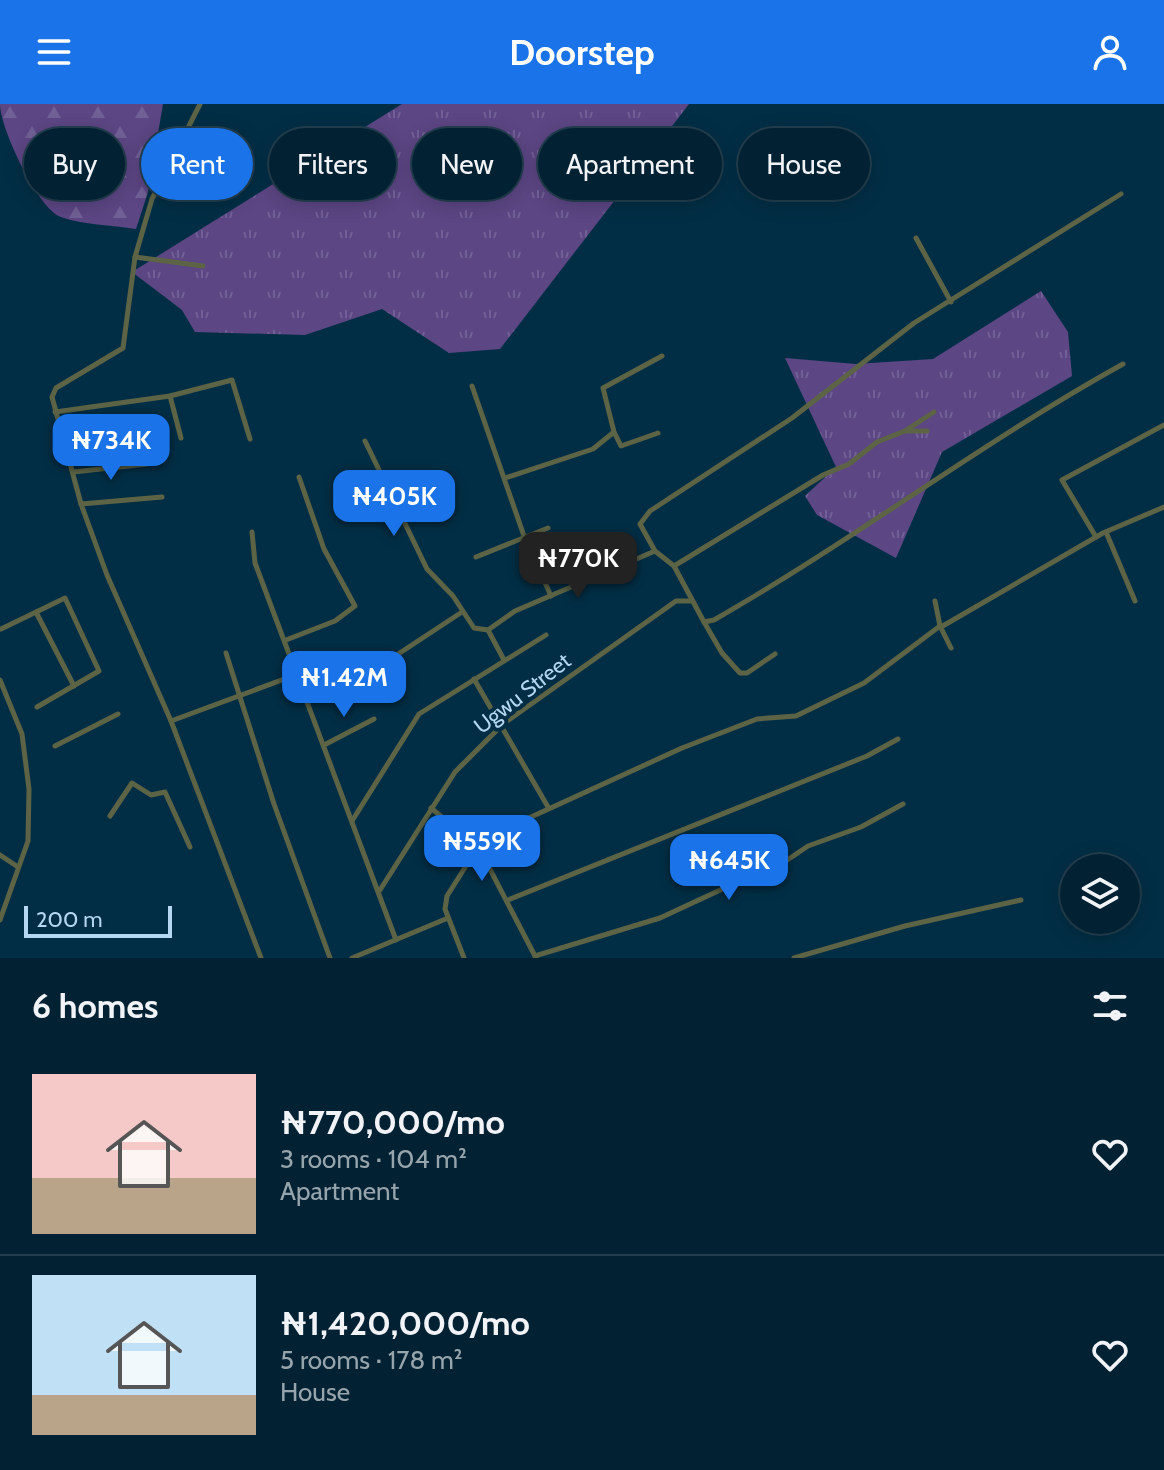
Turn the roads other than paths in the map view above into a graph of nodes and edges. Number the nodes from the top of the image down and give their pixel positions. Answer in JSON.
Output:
{"nodes":[{"id":1,"x":200,"y":104,"type":"edge"},
{"id":2,"x":1121,"y":194,"type":"dead end"},
{"id":3,"x":916,"y":238,"type":"dead end"},
{"id":4,"x":135,"y":257,"type":"junction"},
{"id":5,"x":203,"y":266,"type":"dead end"},
{"id":6,"x":951,"y":302,"type":"junction"},
{"id":7,"x":662,"y":356,"type":"dead end"},
{"id":8,"x":1123,"y":364,"type":"dead end"},
{"id":9,"x":472,"y":386,"type":"dead end"},
{"id":10,"x":170,"y":396,"type":"junction"},
{"id":11,"x":55,"y":412,"type":"junction"},
{"id":12,"x":934,"y":412,"type":"dead end"},
{"id":13,"x":1164,"y":425,"type":"edge"},
{"id":14,"x":906,"y":431,"type":"junction"},
{"id":15,"x":927,"y":431,"type":"dead end"},
{"id":16,"x":614,"y":432,"type":"junction"},
{"id":17,"x":658,"y":433,"type":"dead end"},
{"id":18,"x":914,"y":437,"type":"dead end"},
{"id":19,"x":181,"y":438,"type":"dead end"},
{"id":20,"x":250,"y":439,"type":"dead end"},
{"id":21,"x":365,"y":441,"type":"dead end"},
{"id":22,"x":147,"y":464,"type":"dead end"},
{"id":23,"x":73,"y":472,"type":"junction"},
{"id":24,"x":299,"y":477,"type":"dead end"},
{"id":25,"x":505,"y":478,"type":"junction"},
{"id":26,"x":162,"y":497,"type":"dead end"},
{"id":27,"x":81,"y":504,"type":"junction"},
{"id":28,"x":1164,"y":507,"type":"edge"},
{"id":29,"x":548,"y":528,"type":"dead end"},
{"id":30,"x":252,"y":532,"type":"dead end"},
{"id":31,"x":1106,"y":532,"type":"junction"},
{"id":32,"x":524,"y":536,"type":"junction"},
{"id":33,"x":1096,"y":538,"type":"junction"},
{"id":34,"x":655,"y":551,"type":"junction"},
{"id":35,"x":476,"y":557,"type":"dead end"},
{"id":36,"x":674,"y":566,"type":"junction"},
{"id":37,"x":551,"y":596,"type":"junction"},
{"id":38,"x":692,"y":601,"type":"junction"},
{"id":39,"x":935,"y":601,"type":"dead end"},
{"id":40,"x":1135,"y":601,"type":"dead end"},
{"id":41,"x":36,"y":612,"type":"junction"},
{"id":42,"x":462,"y":612,"type":"junction"},
{"id":43,"x":704,"y":622,"type":"junction"},
{"id":44,"x":940,"y":626,"type":"junction"},
{"id":45,"x":1,"y":629,"type":"edge"},
{"id":46,"x":488,"y":630,"type":"junction"},
{"id":47,"x":546,"y":635,"type":"dead end"},
{"id":48,"x":286,"y":640,"type":"junction"},
{"id":49,"x":951,"y":648,"type":"dead end"},
{"id":50,"x":226,"y":653,"type":"dead end"},
{"id":51,"x":775,"y":654,"type":"dead end"},
{"id":52,"x":504,"y":660,"type":"junction"},
{"id":53,"x":298,"y":674,"type":"junction"},
{"id":54,"x":474,"y":679,"type":"junction"},
{"id":55,"x":0,"y":680,"type":"edge"},
{"id":56,"x":74,"y":686,"type":"junction"},
{"id":57,"x":240,"y":697,"type":"junction"},
{"id":58,"x":309,"y":699,"type":"junction"},
{"id":59,"x":37,"y":707,"type":"dead end"},
{"id":60,"x":118,"y":714,"type":"dead end"},
{"id":61,"x":374,"y":719,"type":"dead end"},
{"id":62,"x":171,"y":721,"type":"junction"},
{"id":63,"x":503,"y":724,"type":"junction"},
{"id":64,"x":898,"y":739,"type":"dead end"},
{"id":65,"x":326,"y":744,"type":"junction"},
{"id":66,"x":55,"y":746,"type":"dead end"},
{"id":67,"x":903,"y":804,"type":"dead end"},
{"id":68,"x":548,"y":807,"type":"junction"},
{"id":69,"x":431,"y":808,"type":"junction"},
{"id":70,"x":110,"y":816,"type":"dead end"},
{"id":71,"x":352,"y":822,"type":"junction"},
{"id":72,"x":190,"y":847,"type":"dead end"},
{"id":73,"x":479,"y":848,"type":"junction"},
{"id":74,"x":0,"y":855,"type":"edge"},
{"id":75,"x":18,"y":867,"type":"junction"},
{"id":76,"x":380,"y":890,"type":"junction"},
{"id":77,"x":2,"y":898,"type":"edge"},
{"id":78,"x":508,"y":900,"type":"junction"},
{"id":79,"x":1021,"y":900,"type":"dead end"},
{"id":80,"x":448,"y":918,"type":"junction"},
{"id":81,"x":0,"y":920,"type":"edge"},
{"id":82,"x":396,"y":940,"type":"junction"},
{"id":83,"x":535,"y":957,"type":"edge"},
{"id":84,"x":261,"y":958,"type":"edge"},
{"id":85,"x":330,"y":958,"type":"edge"},
{"id":86,"x":352,"y":958,"type":"edge"},
{"id":87,"x":464,"y":958,"type":"edge"},
{"id":88,"x":794,"y":958,"type":"edge"}],
"edges":[{"from":1,"to":4,"type":"street"},
{"from":2,"to":6,"type":"street"},
{"from":3,"to":6,"type":"street"},
{"from":4,"to":5,"type":"street"},
{"from":4,"to":11,"type":"street"},
{"from":6,"to":34,"type":"street"},
{"from":7,"to":16,"type":"street"},
{"from":8,"to":43,"type":"street"},
{"from":9,"to":25,"type":"street"},
{"from":10,"to":11,"type":"street"},
{"from":10,"to":19,"type":"street"},
{"from":10,"to":20,"type":"street"},
{"from":11,"to":23,"type":"street"},
{"from":12,"to":14,"type":"street"},
{"from":13,"to":33,"type":"street"},
{"from":14,"to":15,"type":"street"},
{"from":14,"to":18,"type":"street"},
{"from":14,"to":36,"type":"street"},
{"from":16,"to":17,"type":"street"},
{"from":16,"to":25,"type":"street"},
{"from":21,"to":42,"type":"street"},
{"from":22,"to":23,"type":"street"},
{"from":23,"to":27,"type":"street"},
{"from":24,"to":48,"type":"street"},
{"from":25,"to":32,"type":"street"},
{"from":26,"to":27,"type":"street"},
{"from":27,"to":62,"type":"street"},
{"from":28,"to":31,"type":"street"},
{"from":29,"to":32,"type":"street"},
{"from":30,"to":48,"type":"street"},
{"from":31,"to":33,"type":"street"},
{"from":31,"to":40,"type":"street"},
{"from":32,"to":35,"type":"street"},
{"from":32,"to":37,"type":"street"},
{"from":33,"to":44,"type":"street"},
{"from":34,"to":36,"type":"street"},
{"from":34,"to":37,"type":"street"},
{"from":36,"to":38,"type":"street"},
{"from":37,"to":46,"type":"street"},
{"from":38,"to":43,"type":"street"},
{"from":38,"to":63,"type":"street","name":"Ugwu Street"},
{"from":39,"to":44,"type":"street"},
{"from":41,"to":45,"type":"street"},
{"from":41,"to":56,"type":"street"},
{"from":41,"to":56,"type":"street"},
{"from":42,"to":46,"type":"street"},
{"from":42,"to":58,"type":"street"},
{"from":43,"to":51,"type":"street"},
{"from":44,"to":49,"type":"street"},
{"from":44,"to":68,"type":"street"},
{"from":46,"to":52,"type":"street"},
{"from":47,"to":52,"type":"street"},
{"from":48,"to":53,"type":"street"},
{"from":50,"to":57,"type":"street"},
{"from":52,"to":54,"type":"street"},
{"from":53,"to":57,"type":"street"},
{"from":53,"to":58,"type":"street"},
{"from":54,"to":63,"type":"street"},
{"from":54,"to":71,"type":"street"},
{"from":55,"to":75,"type":"street"},
{"from":56,"to":59,"type":"street"},
{"from":57,"to":62,"type":"street"},
{"from":57,"to":85,"type":"street"},
{"from":58,"to":65,"type":"street"},
{"from":60,"to":66,"type":"street"},
{"from":61,"to":65,"type":"street"},
{"from":62,"to":84,"type":"street"},
{"from":63,"to":68,"type":"street"},
{"from":63,"to":69,"type":"street","name":"Ugwu Street"},
{"from":64,"to":78,"type":"street"},
{"from":65,"to":71,"type":"street"},
{"from":67,"to":83,"type":"street"},
{"from":68,"to":73,"type":"street"},
{"from":69,"to":73,"type":"street"},
{"from":69,"to":76,"type":"street","name":"Ugwu Street"},
{"from":70,"to":72,"type":"street"},
{"from":71,"to":76,"type":"street"},
{"from":73,"to":78,"type":"street"},
{"from":73,"to":80,"type":"street"},
{"from":74,"to":75,"type":"street"},
{"from":75,"to":77,"type":"street"},
{"from":76,"to":82,"type":"street"},
{"from":77,"to":81,"type":"street"},
{"from":78,"to":83,"type":"street"},
{"from":79,"to":88,"type":"street"},
{"from":80,"to":82,"type":"street"},
{"from":80,"to":87,"type":"street"},
{"from":82,"to":86,"type":"street"}]}
